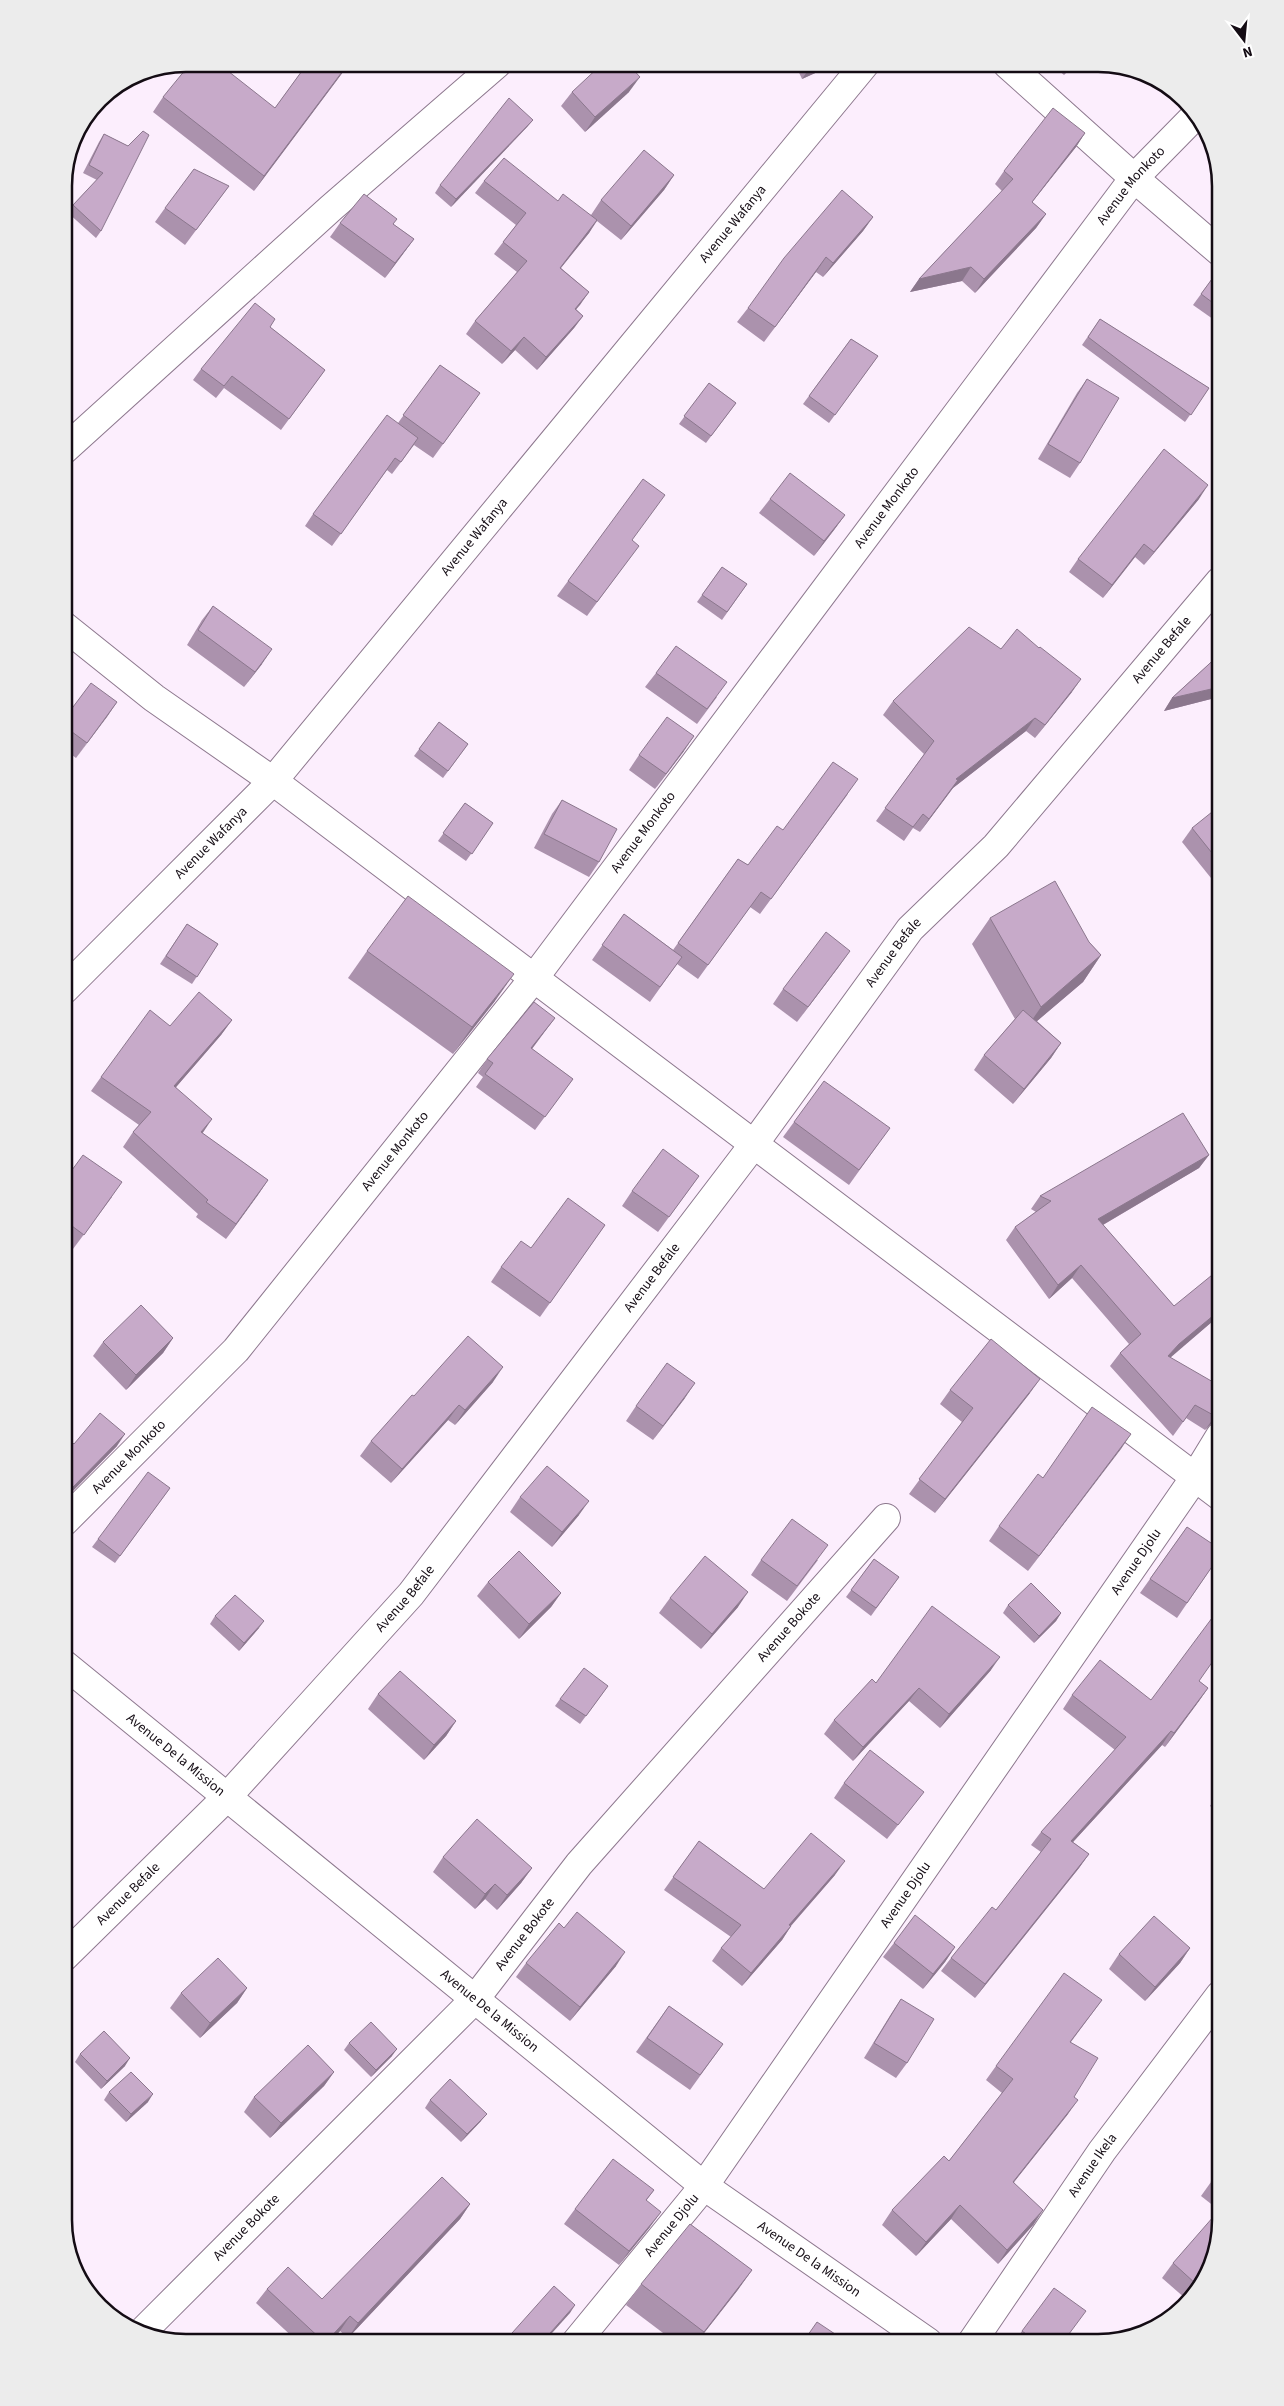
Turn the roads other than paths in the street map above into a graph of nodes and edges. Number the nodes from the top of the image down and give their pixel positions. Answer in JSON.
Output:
{"nodes":[{"id":1,"x":487,"y":73,"type":"edge"},
{"id":2,"x":858,"y":73,"type":"edge"},
{"id":3,"x":1017,"y":73,"type":"edge"},
{"id":4,"x":1190,"y":121,"type":"edge"},
{"id":5,"x":1134,"y":178,"type":"junction"},
{"id":6,"x":1212,"y":245,"type":"edge"},
{"id":7,"x":73,"y":442,"type":"edge"},
{"id":8,"x":1212,"y":590,"type":"edge"},
{"id":9,"x":73,"y":633,"type":"edge"},
{"id":10,"x":273,"y":781,"type":"junction"},
{"id":11,"x":534,"y":978,"type":"junction"},
{"id":12,"x":73,"y":981,"type":"edge"},
{"id":13,"x":754,"y":1144,"type":"junction"},
{"id":14,"x":1212,"y":1449,"type":"edge"},
{"id":15,"x":1195,"y":1477,"type":"junction"},
{"id":16,"x":1212,"y":1490,"type":"edge"},
{"id":17,"x":72,"y":1514,"type":"edge"},
{"id":18,"x":886,"y":1518,"type":"dead end"},
{"id":19,"x":72,"y":1671,"type":"edge"},
{"id":20,"x":227,"y":1797,"type":"junction"},
{"id":21,"x":72,"y":1949,"type":"edge"},
{"id":22,"x":475,"y":1999,"type":"junction"},
{"id":23,"x":1212,"y":2006,"type":"edge"},
{"id":24,"x":704,"y":2186,"type":"junction"},
{"id":25,"x":148,"y":2326,"type":"edge"},
{"id":26,"x":583,"y":2333,"type":"edge"},
{"id":27,"x":915,"y":2333,"type":"edge"},
{"id":28,"x":978,"y":2333,"type":"edge"}],
"edges":[{"from":1,"to":7,"type":"street"},
{"from":2,"to":10,"type":"street","name":"Avenue Wafanya"},
{"from":3,"to":5,"type":"street"},
{"from":4,"to":5,"type":"street","name":"Avenue Monkoto"},
{"from":5,"to":6,"type":"street"},
{"from":5,"to":11,"type":"street","name":"Avenue Monkoto"},
{"from":8,"to":13,"type":"street","name":"Avenue Befale"},
{"from":9,"to":10,"type":"street"},
{"from":10,"to":11,"type":"street"},
{"from":10,"to":12,"type":"street","name":"Avenue Wafanya"},
{"from":11,"to":13,"type":"street"},
{"from":11,"to":17,"type":"street","name":"Avenue Monkoto"},
{"from":13,"to":15,"type":"street"},
{"from":13,"to":20,"type":"street","name":"Avenue Befale"},
{"from":14,"to":15,"type":"street","name":"Avenue Djolu"},
{"from":15,"to":16,"type":"street"},
{"from":15,"to":24,"type":"street","name":"Avenue Djolu"},
{"from":18,"to":22,"type":"street","name":"Avenue Bokote"},
{"from":19,"to":20,"type":"street","name":"Avenue De la Mission"},
{"from":20,"to":21,"type":"street","name":"Avenue Befale"},
{"from":20,"to":22,"type":"street","name":"Avenue De la Mission"},
{"from":22,"to":24,"type":"street","name":"Avenue De la Mission"},
{"from":22,"to":25,"type":"street","name":"Avenue Bokote"},
{"from":23,"to":28,"type":"street","name":"Avenue Ikela"},
{"from":24,"to":26,"type":"street","name":"Avenue Djolu"},
{"from":24,"to":27,"type":"street","name":"Avenue De la Mission"}]}
